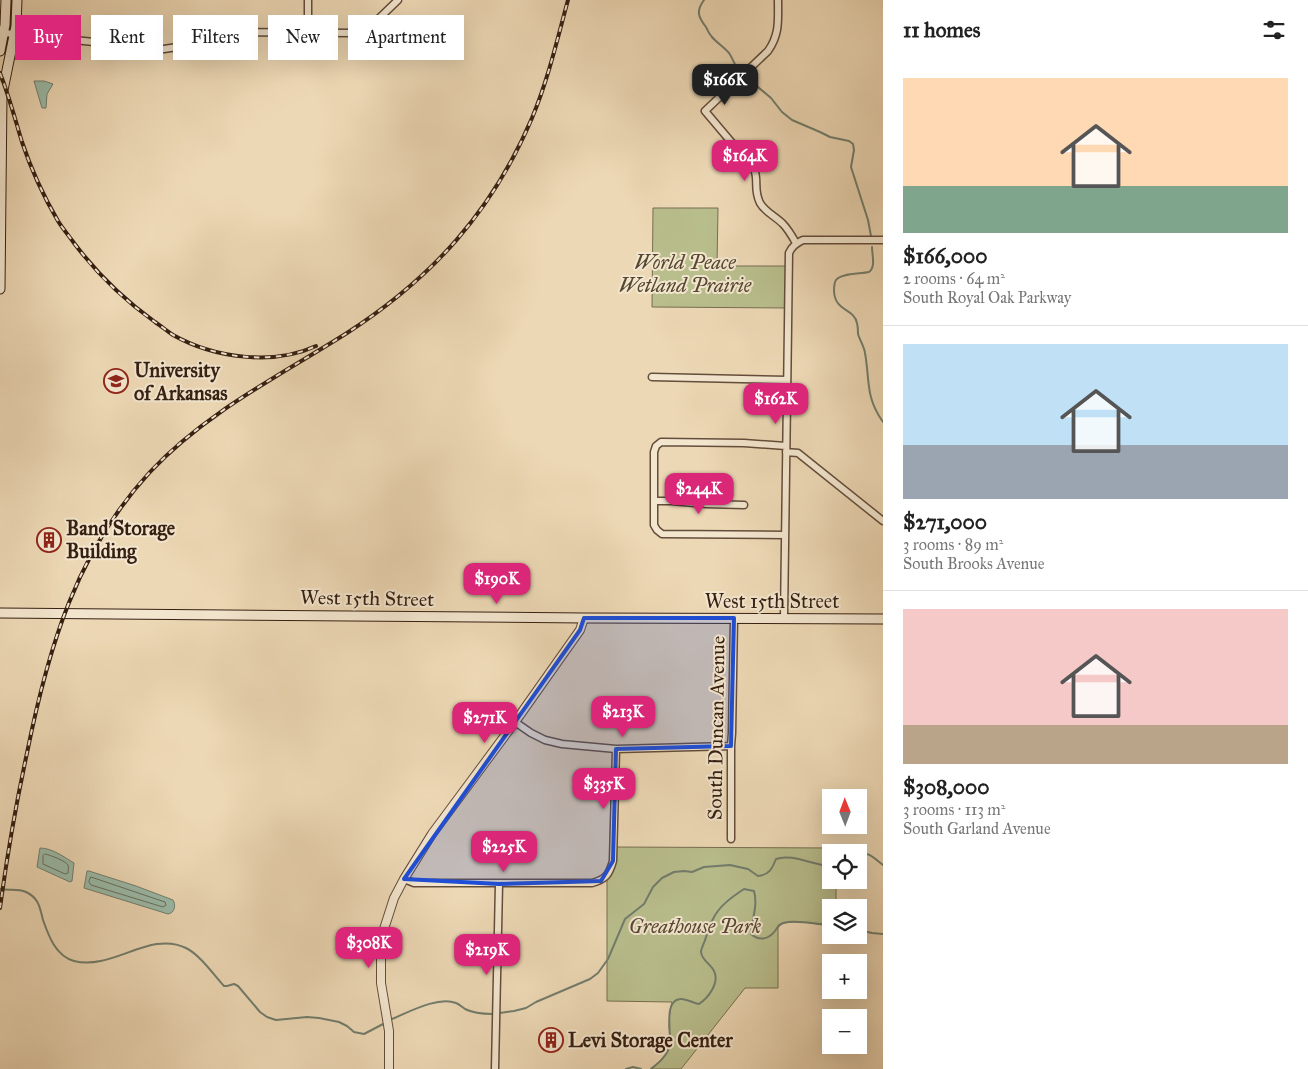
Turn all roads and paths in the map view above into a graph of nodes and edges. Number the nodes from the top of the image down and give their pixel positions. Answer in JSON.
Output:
{"nodes":[{"id":1,"x":6,"y":0,"type":"edge"},
{"id":2,"x":17,"y":0,"type":"edge"},
{"id":3,"x":308,"y":0,"type":"edge"},
{"id":4,"x":398,"y":0,"type":"edge"},
{"id":5,"x":778,"y":0,"type":"edge"},
{"id":6,"x":308,"y":15,"type":"edge"},
{"id":7,"x":268,"y":32,"type":"edge"},
{"id":8,"x":338,"y":33,"type":"edge"},
{"id":9,"x":4,"y":34,"type":"junction"},
{"id":10,"x":14,"y":34,"type":"junction"},
{"id":11,"x":0,"y":51,"type":"edge"},
{"id":12,"x":883,"y":240,"type":"edge"},
{"id":13,"x":796,"y":243,"type":"junction"},
{"id":14,"x":0,"y":289,"type":"edge"},
{"id":15,"x":652,"y":377,"type":"dead end"},
{"id":16,"x":787,"y":380,"type":"junction"},
{"id":17,"x":786,"y":449,"type":"junction"},
{"id":18,"x":655,"y":501,"type":"junction"},
{"id":19,"x":744,"y":505,"type":"dead end"},
{"id":20,"x":883,"y":521,"type":"edge"},
{"id":21,"x":785,"y":534,"type":"junction"},
{"id":22,"x":0,"y":613,"type":"edge"},
{"id":23,"x":584,"y":618,"type":"junction"},
{"id":24,"x":734,"y":618,"type":"junction"},
{"id":25,"x":784,"y":618,"type":"junction"},
{"id":26,"x":883,"y":619,"type":"edge"},
{"id":27,"x":515,"y":722,"type":"junction"},
{"id":28,"x":731,"y":746,"type":"junction"},
{"id":29,"x":616,"y":749,"type":"junction"},
{"id":30,"x":730,"y":839,"type":"dead end"},
{"id":31,"x":404,"y":879,"type":"junction"},
{"id":32,"x":499,"y":884,"type":"junction"},
{"id":33,"x":389,"y":1069,"type":"edge"},
{"id":34,"x":495,"y":1069,"type":"edge"}],
"edges":[{"from":1,"to":9,"type":"main road"},
{"from":2,"to":10,"type":"main road"},
{"from":3,"to":6,"type":"street"},
{"from":4,"to":8,"type":"street"},
{"from":5,"to":13,"type":"street"},
{"from":7,"to":10,"type":"street"},
{"from":9,"to":10,"type":"street"},
{"from":9,"to":11,"type":"main road"},
{"from":10,"to":14,"type":"main road"},
{"from":12,"to":13,"type":"street"},
{"from":13,"to":16,"type":"street"},
{"from":15,"to":16,"type":"street"},
{"from":16,"to":17,"type":"street"},
{"from":17,"to":18,"type":"street"},
{"from":17,"to":20,"type":"street"},
{"from":17,"to":21,"type":"street"},
{"from":18,"to":19,"type":"street"},
{"from":18,"to":21,"type":"street"},
{"from":21,"to":25,"type":"street"},
{"from":22,"to":23,"type":"main road","name":"West 15th Street"},
{"from":23,"to":24,"type":"main road","name":"West 15th Street"},
{"from":23,"to":27,"type":"street"},
{"from":24,"to":25,"type":"main road","name":"West 15th Street"},
{"from":24,"to":28,"type":"street","name":"South Duncan Avenue"},
{"from":25,"to":26,"type":"main road","name":"West 15th Street"},
{"from":27,"to":29,"type":"street"},
{"from":27,"to":31,"type":"street"},
{"from":28,"to":29,"type":"street"},
{"from":28,"to":30,"type":"street","name":"South Duncan Avenue"},
{"from":29,"to":32,"type":"street"},
{"from":31,"to":32,"type":"street"},
{"from":31,"to":33,"type":"street"},
{"from":32,"to":34,"type":"street"}]}
